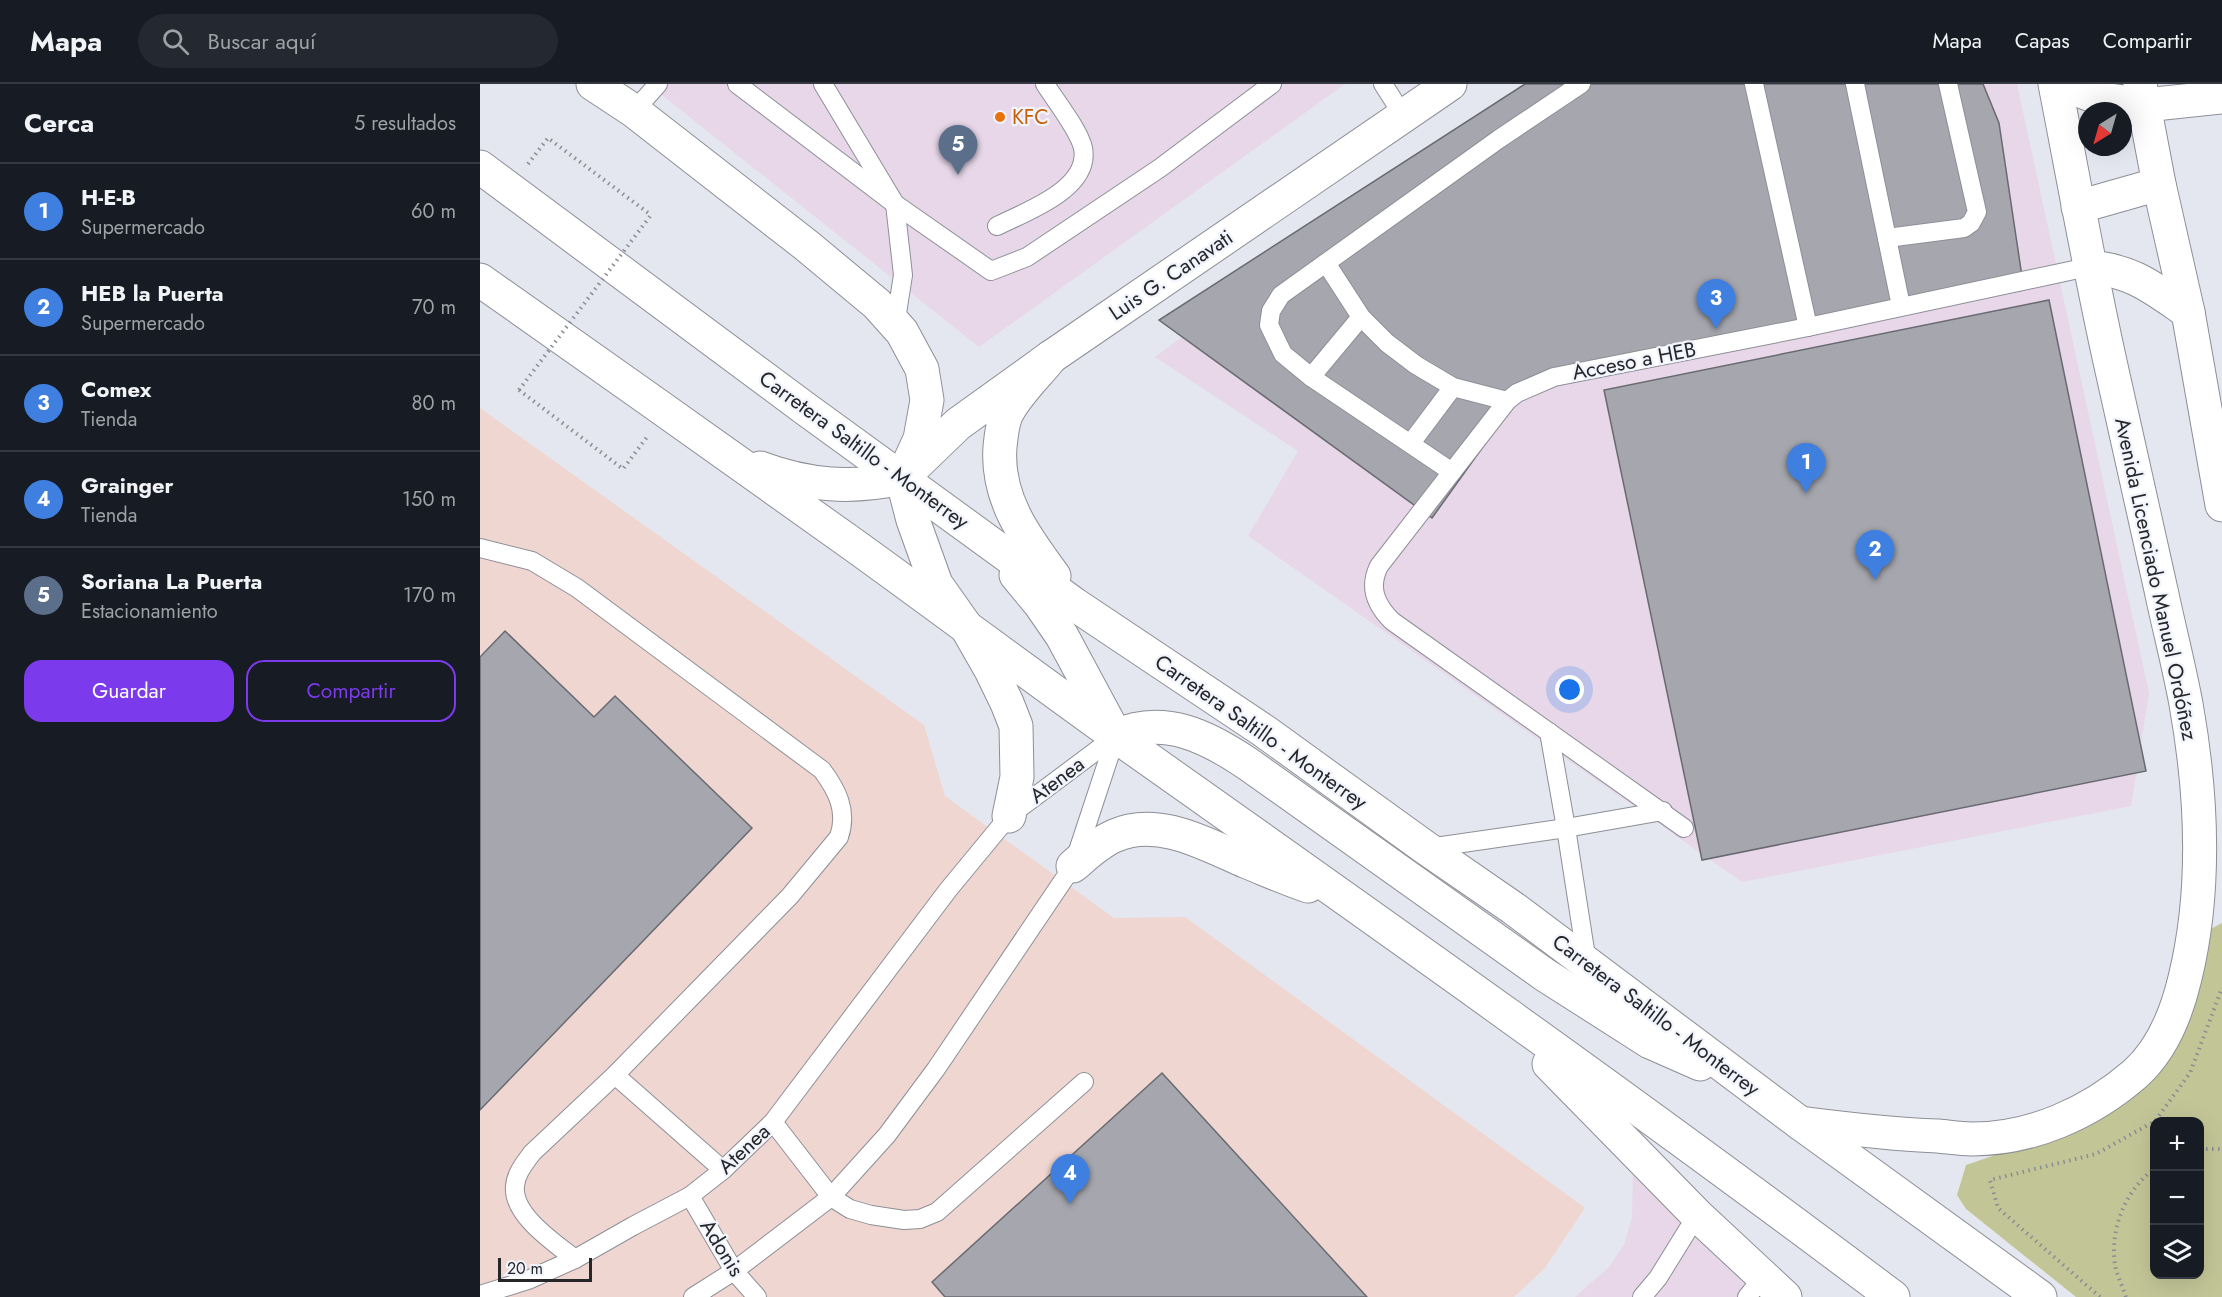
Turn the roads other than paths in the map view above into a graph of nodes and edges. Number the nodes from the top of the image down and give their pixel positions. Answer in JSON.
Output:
{"nodes":[{"id":1,"x":592,"y":84,"type":"edge"},
{"id":2,"x":658,"y":84,"type":"edge"},
{"id":3,"x":736,"y":84,"type":"edge"},
{"id":4,"x":823,"y":84,"type":"edge"},
{"id":5,"x":1045,"y":84,"type":"edge"},
{"id":6,"x":1272,"y":84,"type":"edge"},
{"id":7,"x":1383,"y":84,"type":"edge"},
{"id":8,"x":1450,"y":84,"type":"edge"},
{"id":9,"x":1581,"y":84,"type":"edge"},
{"id":10,"x":1754,"y":84,"type":"edge"},
{"id":11,"x":1855,"y":84,"type":"edge"},
{"id":12,"x":1948,"y":84,"type":"edge"},
{"id":13,"x":2055,"y":84,"type":"edge"},
{"id":14,"x":2062,"y":84,"type":"edge"},
{"id":15,"x":2142,"y":95,"type":"edge"},
{"id":16,"x":2222,"y":97,"type":"edge"},
{"id":17,"x":634,"y":111,"type":"junction"},
{"id":18,"x":1404,"y":117,"type":"junction"},
{"id":19,"x":480,"y":167,"type":"edge"},
{"id":20,"x":2159,"y":184,"type":"junction"},
{"id":21,"x":895,"y":204,"type":"junction"},
{"id":22,"x":2078,"y":207,"type":"junction"},
{"id":23,"x":997,"y":226,"type":"dead end"},
{"id":24,"x":1887,"y":238,"type":"junction"},
{"id":25,"x":1326,"y":263,"type":"junction"},
{"id":26,"x":2088,"y":267,"type":"junction"},
{"id":27,"x":480,"y":280,"type":"edge"},
{"id":28,"x":1901,"y":306,"type":"junction"},
{"id":29,"x":2188,"y":312,"type":"junction"},
{"id":30,"x":1361,"y":317,"type":"junction"},
{"id":31,"x":896,"y":326,"type":"junction"},
{"id":32,"x":1808,"y":327,"type":"junction"},
{"id":33,"x":1051,"y":357,"type":"junction"},
{"id":34,"x":1311,"y":377,"type":"junction"},
{"id":35,"x":1453,"y":387,"type":"junction"},
{"id":36,"x":1507,"y":401,"type":"junction"},
{"id":37,"x":1411,"y":443,"type":"junction"},
{"id":38,"x":729,"y":456,"type":"junction"},
{"id":39,"x":1452,"y":472,"type":"junction"},
{"id":40,"x":902,"y":478,"type":"junction"},
{"id":41,"x":2222,"y":505,"type":"edge"},
{"id":42,"x":990,"y":542,"type":"junction"},
{"id":43,"x":480,"y":548,"type":"edge"},
{"id":44,"x":1074,"y":604,"type":"junction"},
{"id":45,"x":967,"y":628,"type":"junction"},
{"id":46,"x":1549,"y":732,"type":"junction"},
{"id":47,"x":1116,"y":736,"type":"junction"},
{"id":48,"x":1663,"y":811,"type":"junction"},
{"id":49,"x":1009,"y":816,"type":"junction"},
{"id":50,"x":1684,"y":828,"type":"dead end"},
{"id":51,"x":1557,"y":829,"type":"junction"},
{"id":52,"x":1426,"y":848,"type":"junction"},
{"id":53,"x":1073,"y":866,"type":"junction"},
{"id":54,"x":1349,"y":900,"type":"junction"},
{"id":55,"x":2222,"y":915,"type":"edge"},
{"id":56,"x":2191,"y":955,"type":"junction"},
{"id":57,"x":1587,"y":963,"type":"junction"},
{"id":58,"x":1489,"y":1002,"type":"junction"},
{"id":59,"x":615,"y":1075,"type":"junction"},
{"id":60,"x":1084,"y":1082,"type":"dead end"},
{"id":61,"x":1748,"y":1085,"type":"junction"},
{"id":62,"x":773,"y":1122,"type":"junction"},
{"id":63,"x":1800,"y":1123,"type":"junction"},
{"id":64,"x":723,"y":1170,"type":"junction"},
{"id":65,"x":690,"y":1196,"type":"junction"},
{"id":66,"x":831,"y":1197,"type":"junction"},
{"id":67,"x":1696,"y":1215,"type":"junction"},
{"id":68,"x":575,"y":1259,"type":"junction"},
{"id":69,"x":734,"y":1271,"type":"junction"},
{"id":70,"x":1765,"y":1290,"type":"edge"},
{"id":71,"x":480,"y":1295,"type":"edge"},
{"id":72,"x":693,"y":1297,"type":"edge"},
{"id":73,"x":757,"y":1297,"type":"edge"},
{"id":74,"x":1642,"y":1297,"type":"edge"},
{"id":75,"x":1893,"y":1297,"type":"edge"},
{"id":76,"x":2040,"y":1297,"type":"edge"}],
"edges":[{"from":1,"to":17,"type":"main road"},
{"from":2,"to":17,"type":"lane"},
{"from":3,"to":21,"type":"lane"},
{"from":4,"to":21,"type":"lane"},
{"from":5,"to":23,"type":"lane"},
{"from":6,"to":21,"type":"lane"},
{"from":7,"to":18,"type":"lane"},
{"from":8,"to":18,"type":"main road","name":"Luis G. Canavati"},
{"from":9,"to":25,"type":"lane"},
{"from":10,"to":32,"type":"lane"},
{"from":11,"to":24,"type":"lane"},
{"from":12,"to":24,"type":"lane"},
{"from":13,"to":22,"type":"main road","name":"Avenida Licenciado Manuel Ordóñez"},
{"from":14,"to":15,"type":"main road"},
{"from":15,"to":16,"type":"main road"},
{"from":15,"to":20,"type":"main road"},
{"from":17,"to":31,"type":"main road"},
{"from":18,"to":33,"type":"main road","name":"Luis G. Canavati"},
{"from":19,"to":40,"type":"main road","name":"Carretera Saltillo - Monterrey"},
{"from":20,"to":22,"type":"main road"},
{"from":20,"to":29,"type":"main road"},
{"from":21,"to":31,"type":"lane"},
{"from":22,"to":26,"type":"main road","name":"Avenida Licenciado Manuel Ordóñez"},
{"from":24,"to":28,"type":"lane"},
{"from":25,"to":30,"type":"lane"},
{"from":25,"to":34,"type":"lane"},
{"from":26,"to":28,"type":"lane","name":"Acceso a HEB"},
{"from":26,"to":29,"type":"main road"},
{"from":26,"to":56,"type":"main road","name":"Avenida Licenciado Manuel Ordóñez"},
{"from":27,"to":38,"type":"main road"},
{"from":28,"to":32,"type":"lane","name":"Acceso a HEB"},
{"from":29,"to":41,"type":"main road"},
{"from":30,"to":34,"type":"lane"},
{"from":30,"to":35,"type":"lane"},
{"from":31,"to":40,"type":"main road"},
{"from":32,"to":36,"type":"lane","name":"Acceso a HEB"},
{"from":33,"to":40,"type":"main road","name":"Luis G. Canavati"},
{"from":33,"to":44,"type":"main road"},
{"from":34,"to":37,"type":"lane"},
{"from":35,"to":36,"type":"lane"},
{"from":35,"to":37,"type":"lane"},
{"from":36,"to":39,"type":"lane","name":"Acceso a HEB"},
{"from":37,"to":39,"type":"lane"},
{"from":38,"to":40,"type":"main road"},
{"from":38,"to":45,"type":"main road"},
{"from":39,"to":46,"type":"lane","name":"Acceso a HEB"},
{"from":40,"to":42,"type":"main road","name":"Carretera Saltillo - Monterrey"},
{"from":40,"to":45,"type":"main road"},
{"from":42,"to":44,"type":"main road","name":"Carretera Saltillo - Monterrey"},
{"from":42,"to":47,"type":"main road"},
{"from":43,"to":59,"type":"lane"},
{"from":44,"to":52,"type":"main road","name":"Carretera Saltillo - Monterrey"},
{"from":45,"to":47,"type":"main road"},
{"from":45,"to":49,"type":"main road"},
{"from":46,"to":48,"type":"lane"},
{"from":46,"to":51,"type":"lane"},
{"from":47,"to":49,"type":"lane","name":"Atenea"},
{"from":47,"to":53,"type":"lane","name":"Atenea"},
{"from":47,"to":54,"type":"main road"},
{"from":47,"to":61,"type":"main road"},
{"from":48,"to":50,"type":"lane"},
{"from":48,"to":51,"type":"lane"},
{"from":49,"to":62,"type":"lane","name":"Atenea"},
{"from":51,"to":52,"type":"lane"},
{"from":51,"to":57,"type":"lane"},
{"from":52,"to":57,"type":"main road","name":"Carretera Saltillo - Monterrey"},
{"from":53,"to":54,"type":"main road"},
{"from":53,"to":66,"type":"lane","name":"Atenea"},
{"from":54,"to":58,"type":"main road"},
{"from":55,"to":56,"type":"main road"},
{"from":56,"to":63,"type":"main road","name":"Avenida Licenciado Manuel Ordóñez"},
{"from":57,"to":61,"type":"main road","name":"Carretera Saltillo - Monterrey"},
{"from":58,"to":67,"type":"main road"},
{"from":58,"to":75,"type":"main road"},
{"from":59,"to":64,"type":"lane"},
{"from":59,"to":68,"type":"lane"},
{"from":60,"to":66,"type":"lane"},
{"from":61,"to":63,"type":"main road","name":"Carretera Saltillo - Monterrey"},
{"from":62,"to":64,"type":"lane","name":"Atenea"},
{"from":62,"to":66,"type":"lane"},
{"from":63,"to":76,"type":"main road","name":"Carretera Saltillo - Monterrey"},
{"from":64,"to":65,"type":"lane","name":"Atenea"},
{"from":65,"to":68,"type":"lane","name":"Atenea"},
{"from":65,"to":69,"type":"lane","name":"Adonis"},
{"from":66,"to":69,"type":"lane","name":"Atenea"},
{"from":67,"to":70,"type":"main road"},
{"from":67,"to":74,"type":"lane"},
{"from":68,"to":71,"type":"lane","name":"Atenea"},
{"from":69,"to":72,"type":"lane","name":"Atenea"},
{"from":69,"to":73,"type":"lane","name":"Adonis"}]}
